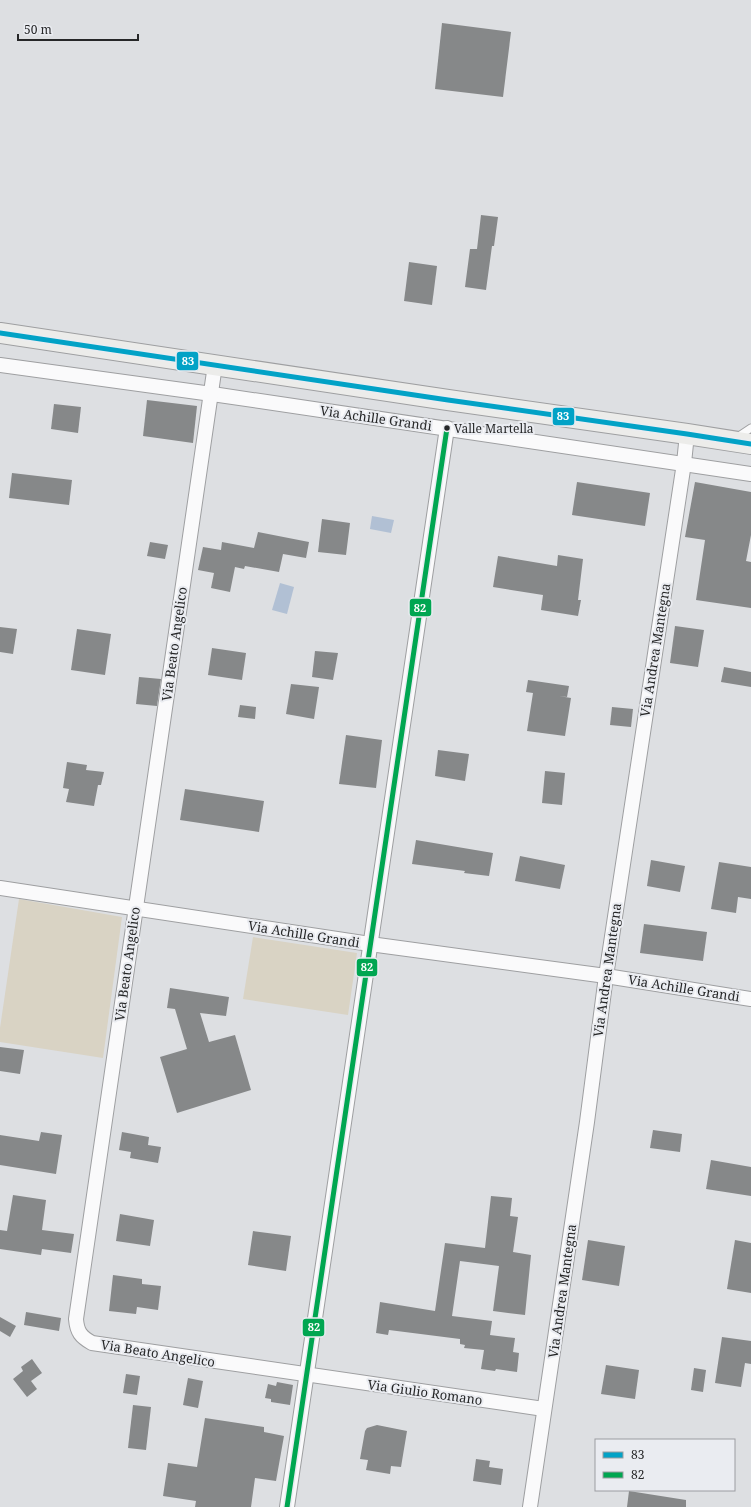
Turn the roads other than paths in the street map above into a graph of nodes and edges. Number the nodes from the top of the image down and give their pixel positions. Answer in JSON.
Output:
{"nodes":[{"id":1,"x":0,"y":333,"type":"edge"},
{"id":2,"x":0,"y":365,"type":"edge"},
{"id":3,"x":215,"y":365,"type":"junction"},
{"id":4,"x":211,"y":394,"type":"junction"},
{"id":5,"x":447,"y":428,"type":"junction"},
{"id":6,"x":751,"y":428,"type":"edge"},
{"id":7,"x":687,"y":434,"type":"junction"},
{"id":8,"x":742,"y":443,"type":"edge"},
{"id":9,"x":684,"y":463,"type":"junction"},
{"id":10,"x":751,"y":474,"type":"edge"},
{"id":11,"x":0,"y":888,"type":"edge"},
{"id":12,"x":135,"y":909,"type":"junction"},
{"id":13,"x":370,"y":944,"type":"junction"},
{"id":14,"x":606,"y":976,"type":"junction"},
{"id":15,"x":751,"y":999,"type":"edge"},
{"id":16,"x":306,"y":1375,"type":"junction"},
{"id":17,"x":544,"y":1409,"type":"junction"},
{"id":18,"x":287,"y":1507,"type":"edge"},
{"id":19,"x":530,"y":1507,"type":"edge"}],
"edges":[{"from":1,"to":3,"type":"main road"},
{"from":2,"to":4,"type":"street","name":"Via Achille Grandi"},
{"from":3,"to":4,"type":"street","name":"Via Beato Angelico"},
{"from":3,"to":7,"type":"main road"},
{"from":4,"to":5,"type":"street","name":"Via Achille Grandi"},
{"from":4,"to":12,"type":"street","name":"Via Beato Angelico"},
{"from":5,"to":9,"type":"street","name":"Via Achille Grandi"},
{"from":5,"to":13,"type":"street"},
{"from":6,"to":8,"type":"lane"},
{"from":7,"to":8,"type":"main road"},
{"from":7,"to":9,"type":"street","name":"Via Andrea Mantegna"},
{"from":9,"to":10,"type":"street","name":"Via Achille Grandi"},
{"from":9,"to":14,"type":"street","name":"Via Andrea Mantegna"},
{"from":11,"to":12,"type":"street","name":"Via Achille Grandi"},
{"from":12,"to":13,"type":"street","name":"Via Achille Grandi"},
{"from":12,"to":16,"type":"street","name":"Via Beato Angelico"},
{"from":13,"to":14,"type":"street","name":"Via Achille Grandi"},
{"from":13,"to":16,"type":"street"},
{"from":14,"to":15,"type":"street","name":"Via Achille Grandi"},
{"from":14,"to":17,"type":"street","name":"Via Andrea Mantegna"},
{"from":16,"to":17,"type":"street","name":"Via Giulio Romano"},
{"from":16,"to":18,"type":"street"},
{"from":17,"to":19,"type":"street","name":"Via Andrea Mantegna"}]}
